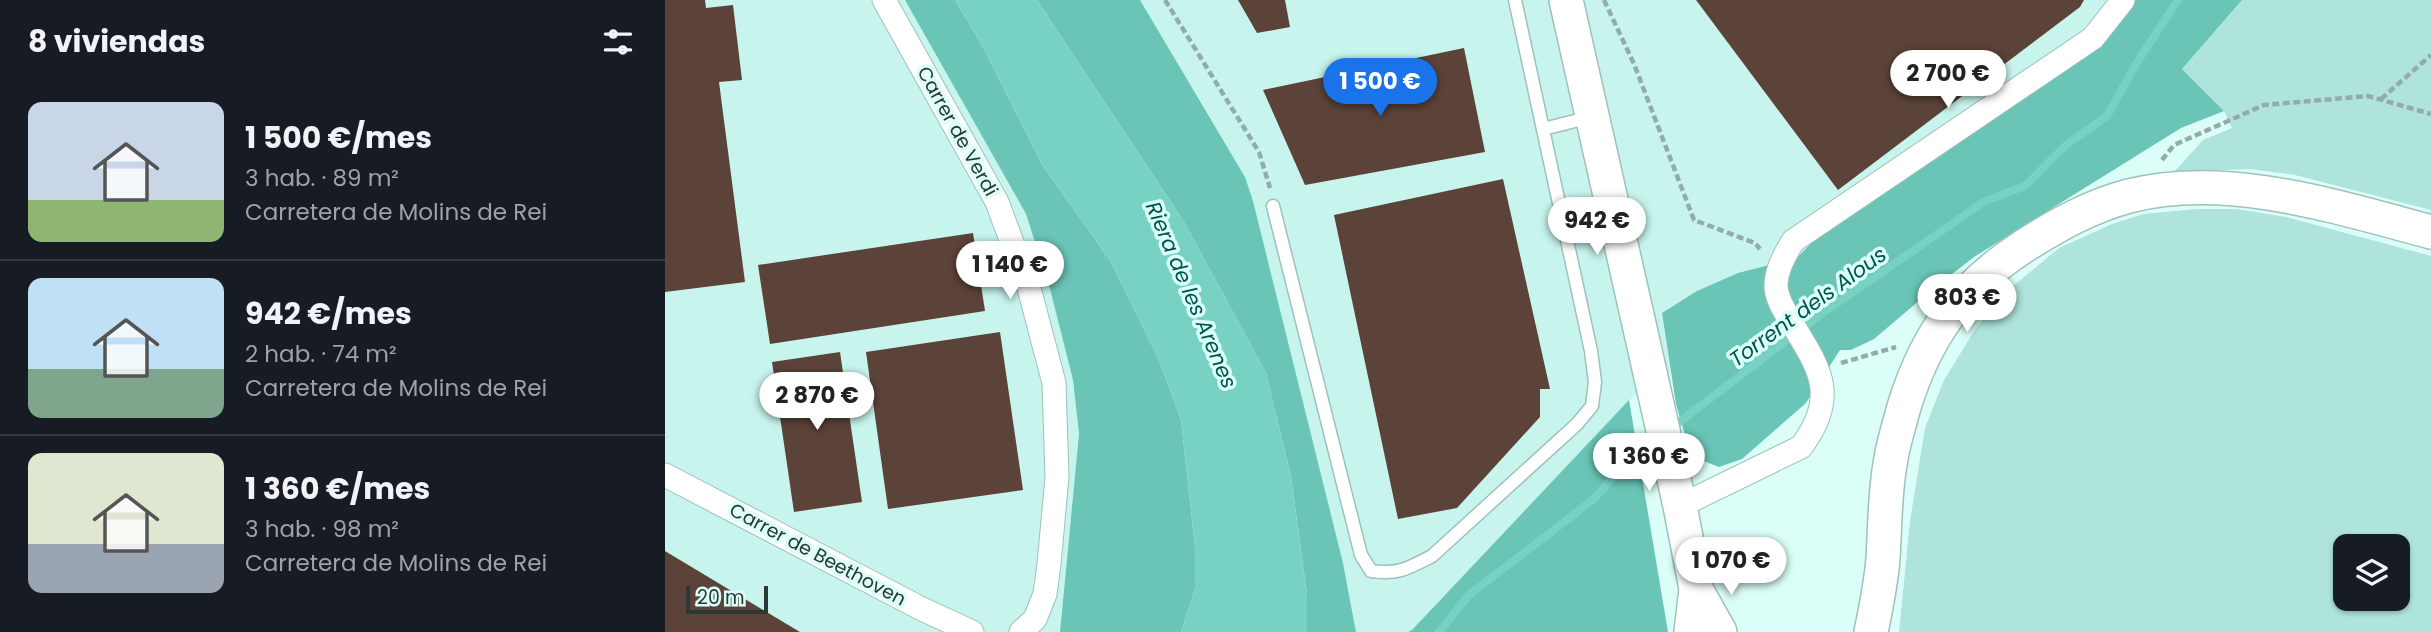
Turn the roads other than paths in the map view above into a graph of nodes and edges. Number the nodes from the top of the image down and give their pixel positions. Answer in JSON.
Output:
{"nodes":[{"id":1,"x":884,"y":0,"type":"edge"},
{"id":2,"x":1515,"y":0,"type":"edge"},
{"id":3,"x":1566,"y":0,"type":"edge"},
{"id":4,"x":2123,"y":0,"type":"edge"},
{"id":5,"x":1593,"y":117,"type":"junction"},
{"id":6,"x":1543,"y":129,"type":"junction"},
{"id":7,"x":1273,"y":206,"type":"road end"},
{"id":8,"x":2431,"y":232,"type":"edge"},
{"id":9,"x":665,"y":475,"type":"edge"},
{"id":10,"x":1680,"y":506,"type":"junction"},
{"id":11,"x":1696,"y":589,"type":"junction"},
{"id":12,"x":972,"y":632,"type":"edge"},
{"id":13,"x":1021,"y":632,"type":"edge"},
{"id":14,"x":1691,"y":632,"type":"edge"},
{"id":15,"x":1720,"y":632,"type":"edge"},
{"id":16,"x":1871,"y":632,"type":"edge"}],
"edges":[{"from":1,"to":13,"type":"street","name":"Carrer de Verdi"},
{"from":2,"to":6,"type":"lane"},
{"from":3,"to":5,"type":"street"},
{"from":4,"to":10,"type":"street"},
{"from":5,"to":6,"type":"lane"},
{"from":5,"to":10,"type":"street"},
{"from":6,"to":7,"type":"lane"},
{"from":8,"to":16,"type":"street"},
{"from":9,"to":12,"type":"street","name":"Carrer de Beethoven"},
{"from":10,"to":11,"type":"street"},
{"from":11,"to":14,"type":"street"},
{"from":11,"to":15,"type":"street"}]}
